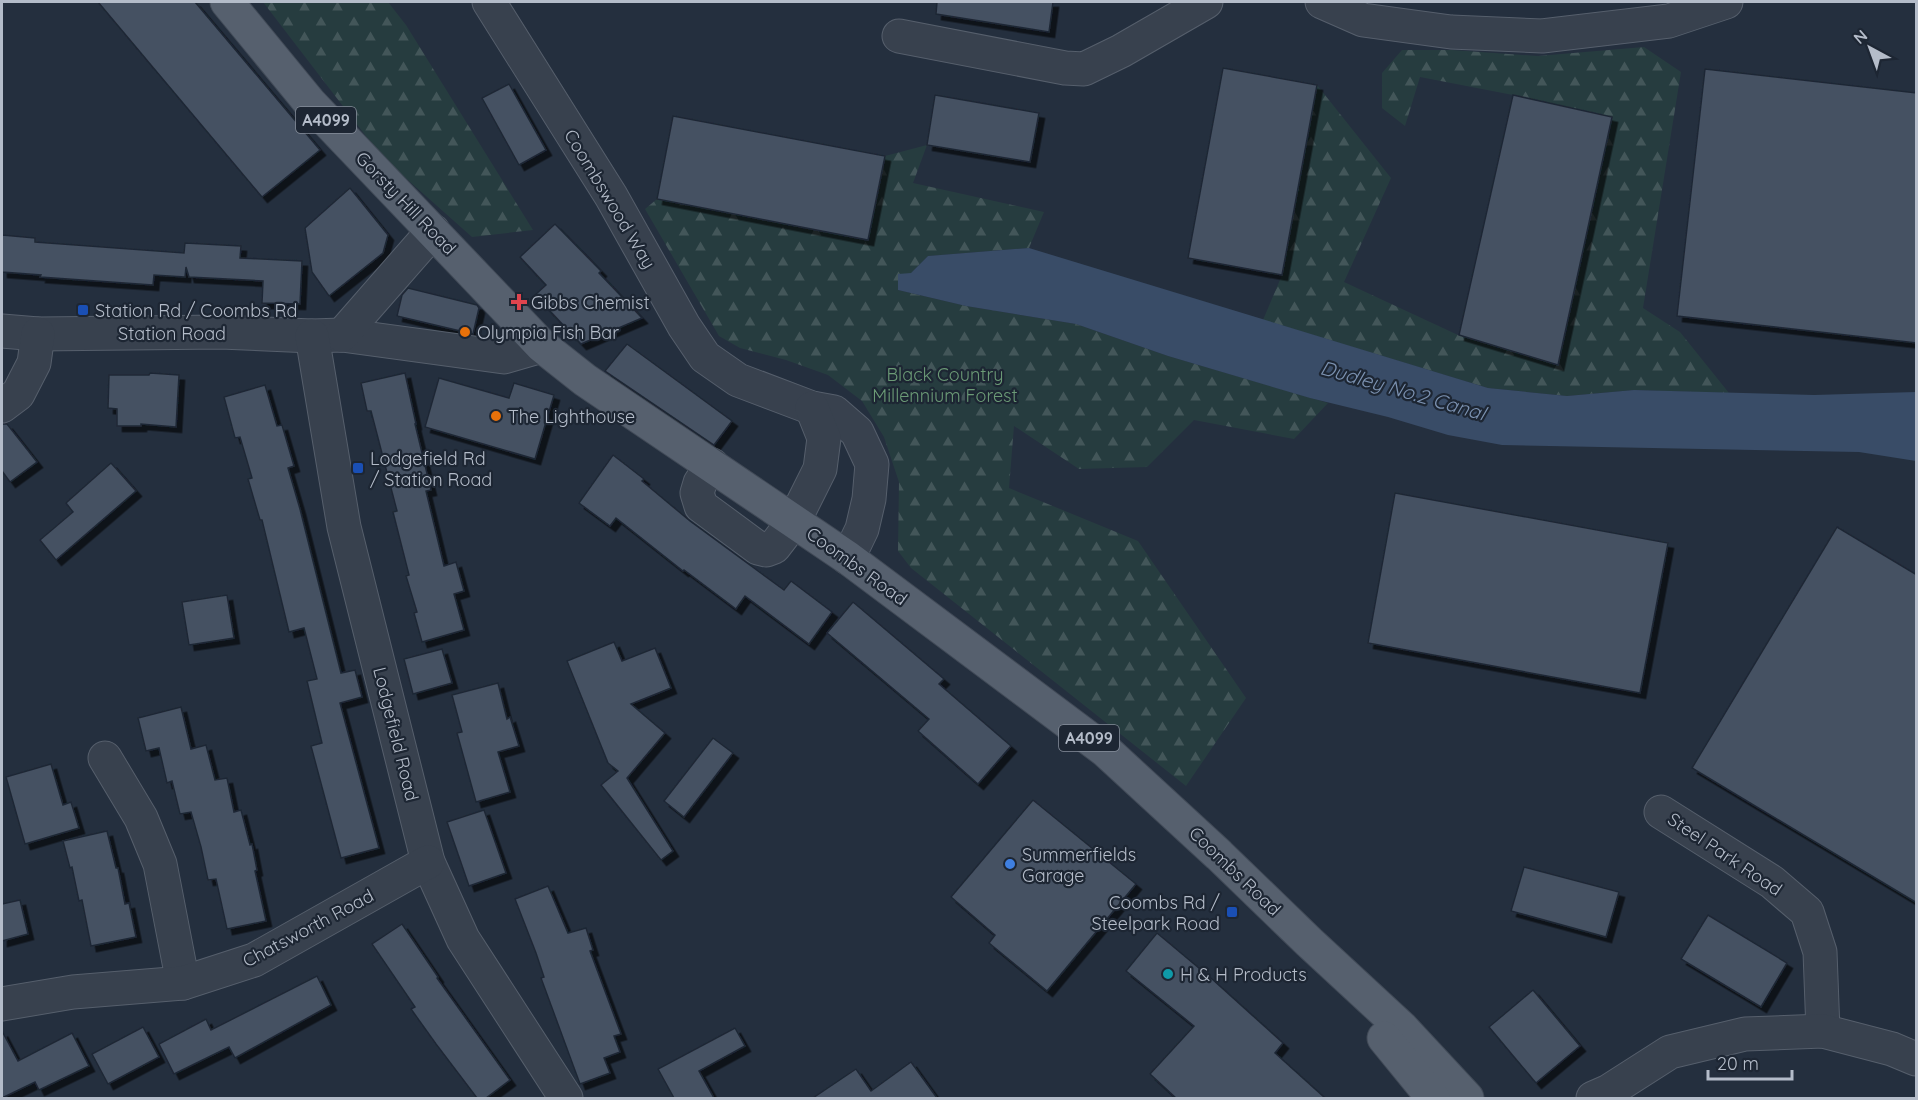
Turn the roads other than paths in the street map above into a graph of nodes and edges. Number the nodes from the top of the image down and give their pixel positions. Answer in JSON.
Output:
{"nodes":[{"id":1,"x":227,"y":2,"type":"edge"},
{"id":2,"x":489,"y":2,"type":"edge"},
{"id":3,"x":1206,"y":2,"type":"edge"},
{"id":4,"x":1322,"y":2,"type":"edge"},
{"id":5,"x":1726,"y":2,"type":"edge"},
{"id":6,"x":899,"y":36,"type":"dead end"},
{"id":7,"x":433,"y":231,"type":"junction"},
{"id":8,"x":2,"y":331,"type":"edge"},
{"id":9,"x":38,"y":334,"type":"junction"},
{"id":10,"x":327,"y":336,"type":"junction"},
{"id":11,"x":542,"y":346,"type":"junction"},
{"id":12,"x":2,"y":406,"type":"edge"},
{"id":13,"x":812,"y":408,"type":"junction"},
{"id":14,"x":712,"y":465,"type":"junction"},
{"id":15,"x":794,"y":521,"type":"junction"},
{"id":16,"x":848,"y":558,"type":"junction"},
{"id":17,"x":105,"y":758,"type":"dead end"},
{"id":18,"x":1661,"y":812,"type":"dead end"},
{"id":19,"x":428,"y":862,"type":"junction"},
{"id":20,"x":1309,"y":942,"type":"junction"},
{"id":21,"x":183,"y":983,"type":"junction"},
{"id":22,"x":2,"y":1004,"type":"edge"},
{"id":23,"x":1823,"y":1031,"type":"junction"},
{"id":24,"x":1917,"y":1059,"type":"edge"},
{"id":25,"x":1601,"y":1096,"type":"edge"},
{"id":26,"x":566,"y":1098,"type":"edge"},
{"id":27,"x":1433,"y":1098,"type":"edge"},
{"id":28,"x":1467,"y":1098,"type":"edge"}],
"edges":[{"from":1,"to":7,"type":"main road","name":"Gorsty Hill Road","number":"A4099"},
{"from":2,"to":13,"type":"street","name":"Coombswood Way"},
{"from":3,"to":6,"type":"street"},
{"from":4,"to":5,"type":"street"},
{"from":7,"to":10,"type":"street"},
{"from":7,"to":11,"type":"main road","name":"Gorsty Hill Road","number":"A4099"},
{"from":8,"to":9,"type":"street","name":"Station Road"},
{"from":9,"to":10,"type":"street","name":"Station Road"},
{"from":9,"to":12,"type":"street"},
{"from":10,"to":11,"type":"street"},
{"from":10,"to":19,"type":"street","name":"Lodgefield Road"},
{"from":11,"to":14,"type":"main road","name":"Coombs Road","number":"A4099"},
{"from":13,"to":15,"type":"street"},
{"from":13,"to":16,"type":"street","name":"Coombswood Way"},
{"from":14,"to":15,"type":"main road","name":"Coombs Road","number":"A4099"},
{"from":14,"to":15,"type":"street"},
{"from":15,"to":16,"type":"main road","name":"Coombs Road","number":"A4099"},
{"from":16,"to":20,"type":"main road","name":"Coombs Road","number":"A4099"},
{"from":17,"to":21,"type":"street"},
{"from":18,"to":23,"type":"street","name":"Steel Park Road"},
{"from":19,"to":21,"type":"street","name":"Chatsworth Road"},
{"from":19,"to":26,"type":"street","name":"Lodgefield Road"},
{"from":20,"to":27,"type":"main road","name":"Coombs Road","number":"A4099"},
{"from":20,"to":28,"type":"main road","name":"Coombs Road","number":"A4099"},
{"from":21,"to":22,"type":"street","name":"Chatsworth Road"},
{"from":23,"to":24,"type":"street"},
{"from":23,"to":25,"type":"street"}]}
